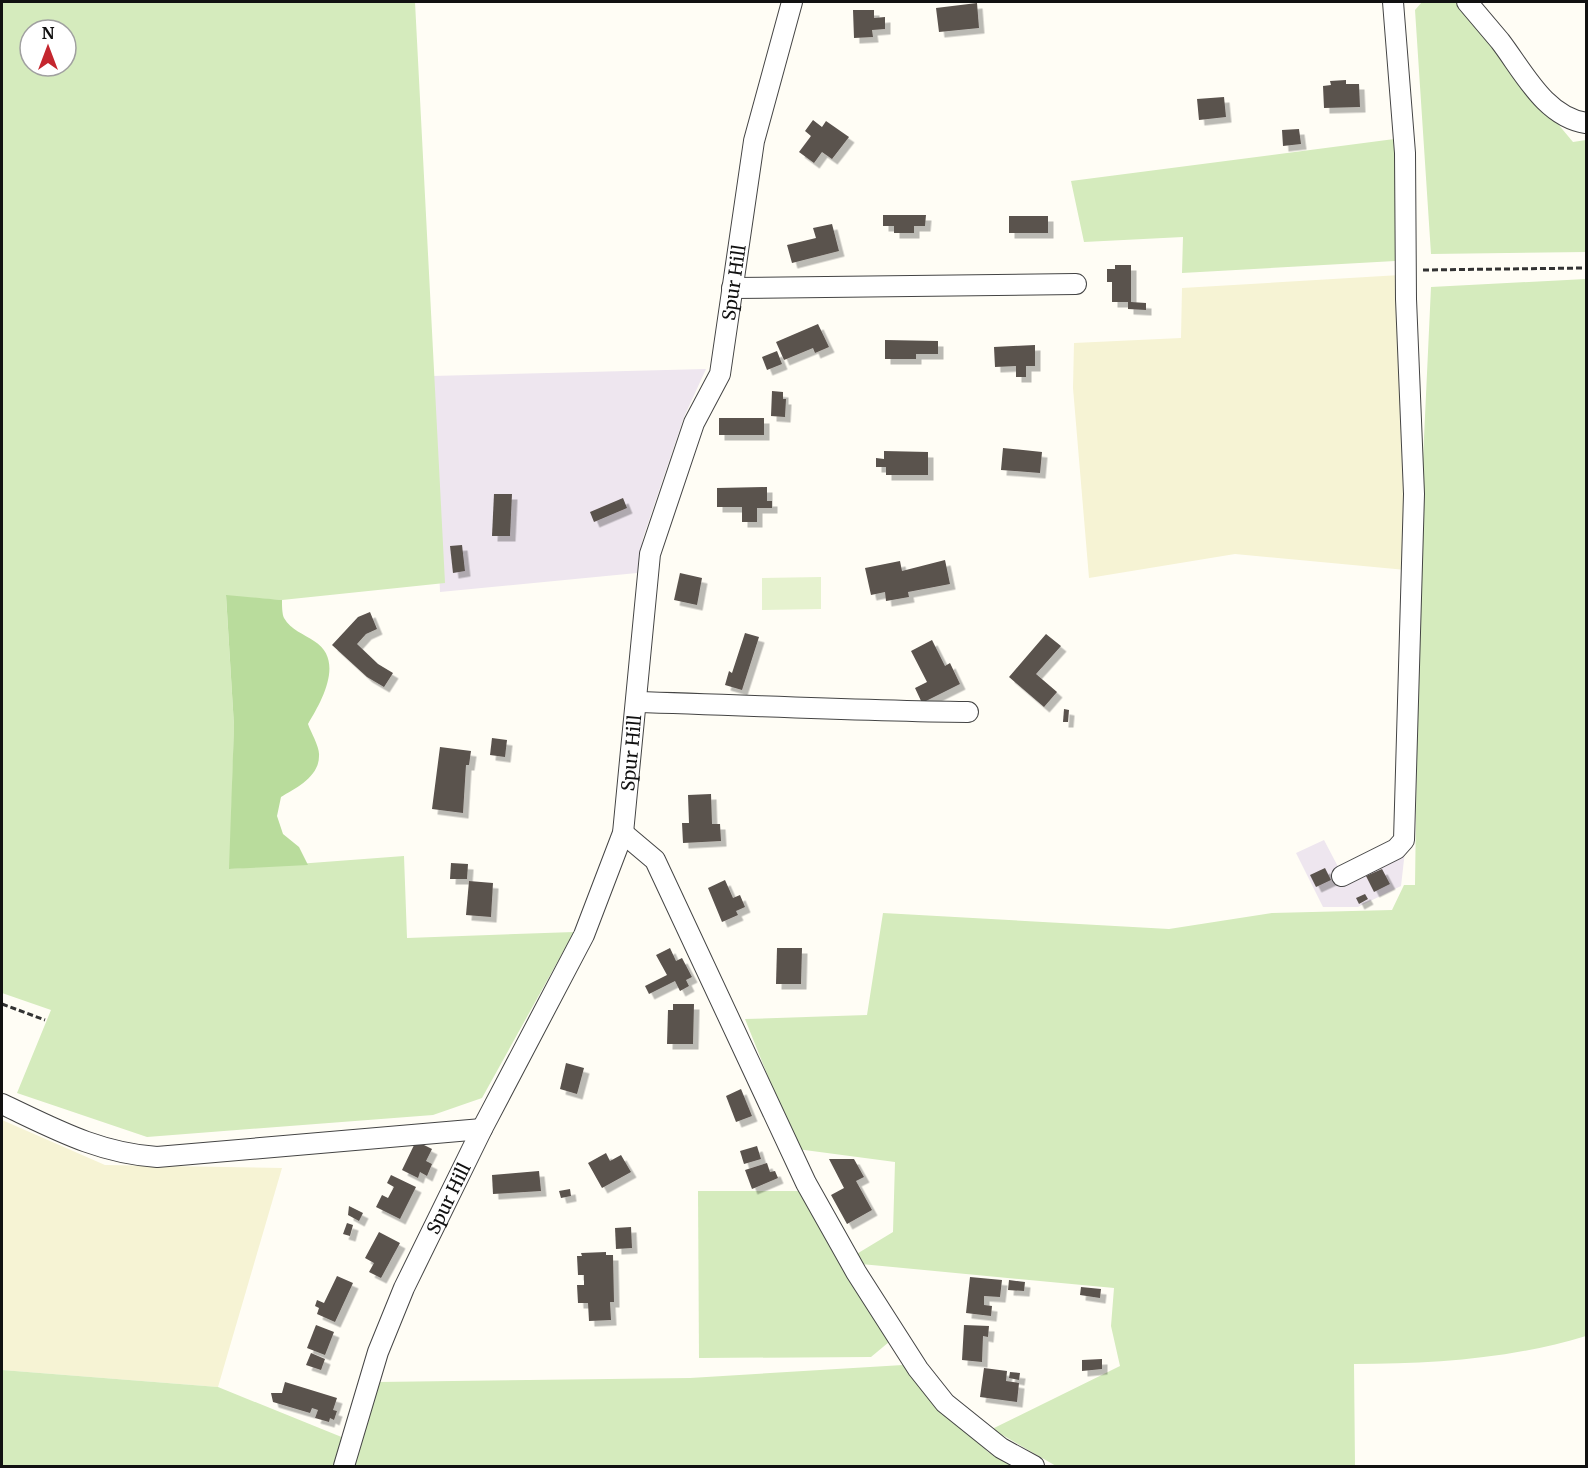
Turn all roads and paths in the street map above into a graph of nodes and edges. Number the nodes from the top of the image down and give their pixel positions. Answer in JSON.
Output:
{"nodes":[{"id":1,"x":792,"y":2,"type":"edge"},
{"id":2,"x":1393,"y":2,"type":"edge"},
{"id":3,"x":1467,"y":2,"type":"edge"},
{"id":4,"x":1587,"y":123,"type":"edge"},
{"id":5,"x":1587,"y":268,"type":"edge"},
{"id":6,"x":1406,"y":270,"type":"junction"},
{"id":7,"x":1076,"y":284,"type":"dead end"},
{"id":8,"x":732,"y":288,"type":"junction"},
{"id":9,"x":636,"y":702,"type":"junction"},
{"id":10,"x":968,"y":712,"type":"dead end"},
{"id":11,"x":623,"y":833,"type":"junction"},
{"id":12,"x":1342,"y":876,"type":"dead end"},
{"id":13,"x":2,"y":1004,"type":"edge"},
{"id":14,"x":45,"y":1020,"type":"dead end"},
{"id":15,"x":2,"y":1104,"type":"edge"},
{"id":16,"x":482,"y":1129,"type":"junction"},
{"id":17,"x":344,"y":1467,"type":"edge"},
{"id":18,"x":1034,"y":1467,"type":"edge"}],
"edges":[{"from":1,"to":8,"type":"street","name":"Spur Hill"},
{"from":2,"to":6,"type":"street"},
{"from":3,"to":4,"type":"street"},
{"from":5,"to":6,"type":"path"},
{"from":6,"to":12,"type":"street"},
{"from":7,"to":8,"type":"street"},
{"from":8,"to":9,"type":"street","name":"Spur Hill"},
{"from":9,"to":10,"type":"street"},
{"from":9,"to":11,"type":"street","name":"Spur Hill"},
{"from":11,"to":16,"type":"street","name":"Spur Hill"},
{"from":11,"to":18,"type":"street"},
{"from":13,"to":14,"type":"path"},
{"from":15,"to":16,"type":"street"},
{"from":16,"to":17,"type":"street","name":"Spur Hill"}]}
